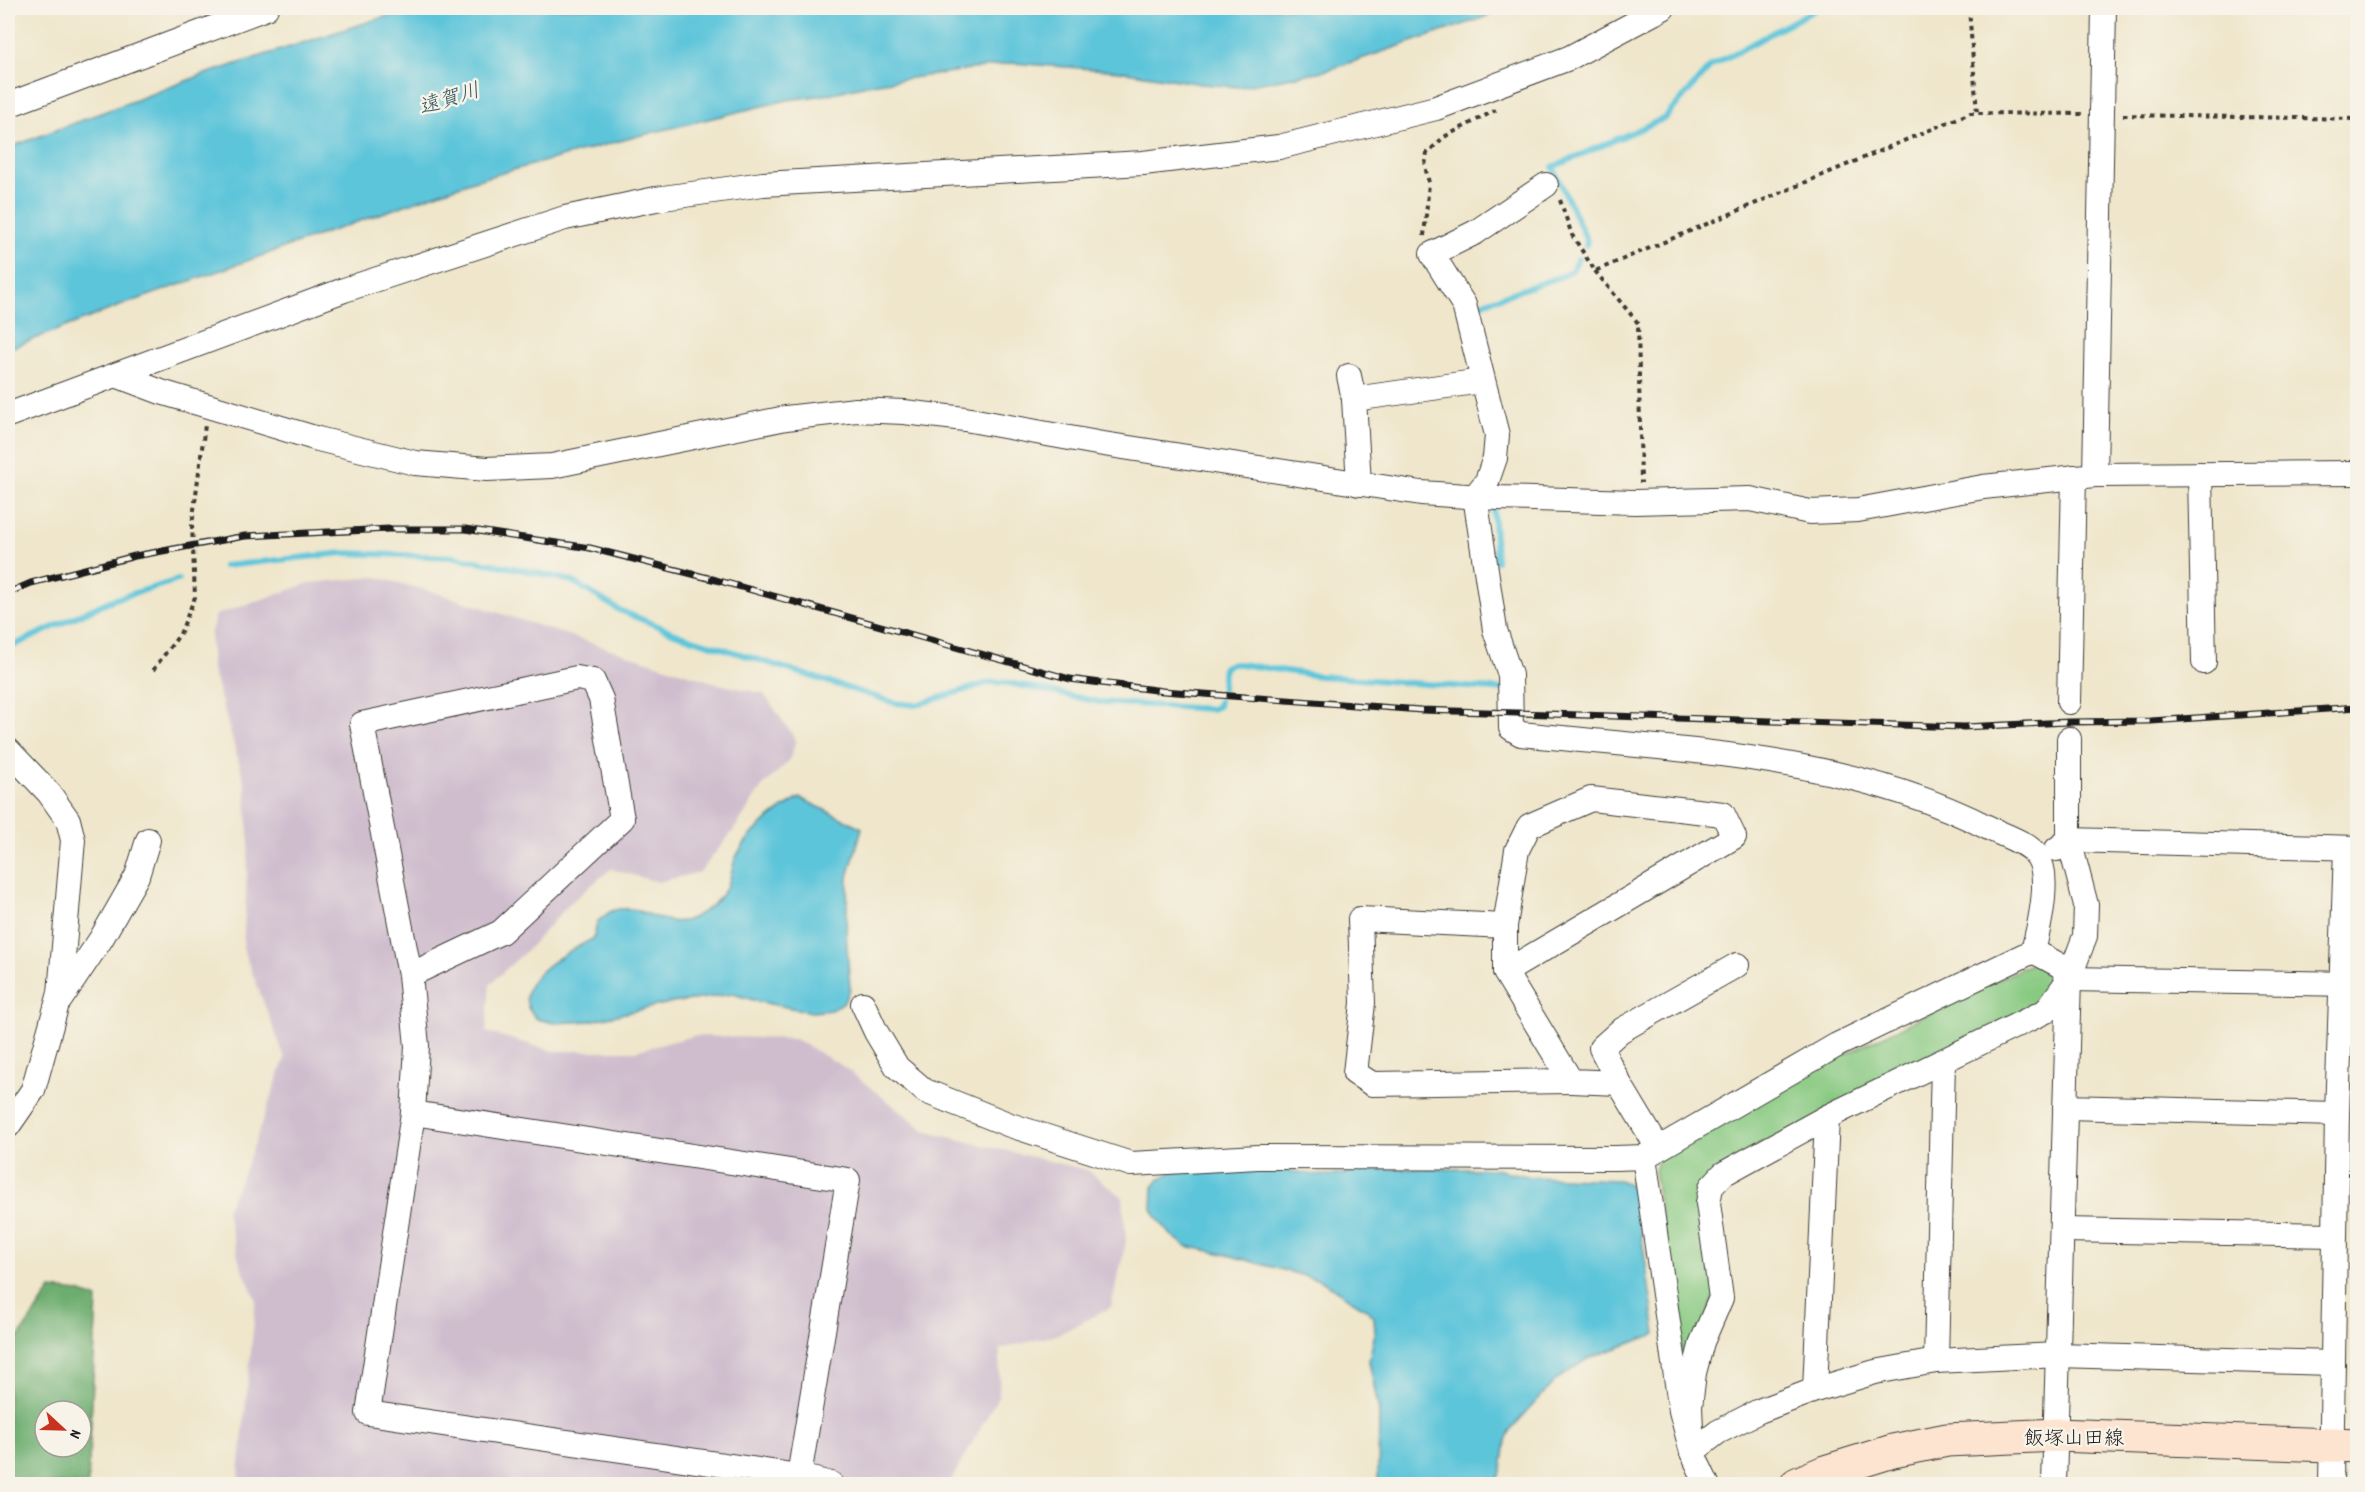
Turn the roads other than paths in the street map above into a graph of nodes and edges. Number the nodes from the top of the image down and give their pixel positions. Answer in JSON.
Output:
{"nodes":[{"id":1,"x":266,"y":8,"type":"edge"},
{"id":2,"x":1664,"y":8,"type":"edge"},
{"id":3,"x":2104,"y":8,"type":"edge"},
{"id":4,"x":8,"y":105,"type":"edge"},
{"id":5,"x":1546,"y":185,"type":"road end"},
{"id":6,"x":116,"y":375,"type":"junction"},
{"id":7,"x":1482,"y":381,"type":"junction"},
{"id":8,"x":8,"y":415,"type":"edge"},
{"id":9,"x":2358,"y":472,"type":"edge"},
{"id":10,"x":2199,"y":474,"type":"junction"},
{"id":11,"x":2084,"y":476,"type":"junction"},
{"id":12,"x":1359,"y":484,"type":"junction"},
{"id":13,"x":1487,"y":497,"type":"junction"},
{"id":14,"x":2204,"y":662,"type":"dead end"},
{"id":15,"x":2069,"y":702,"type":"dead end"},
{"id":16,"x":2069,"y":739,"type":"dead end"},
{"id":17,"x":8,"y":750,"type":"edge"},
{"id":18,"x":148,"y":840,"type":"dead end"},
{"id":19,"x":2068,"y":840,"type":"junction"},
{"id":20,"x":2352,"y":848,"type":"edge"},
{"id":21,"x":2039,"y":861,"type":"junction"},
{"id":22,"x":1505,"y":926,"type":"junction"},
{"id":23,"x":2033,"y":951,"type":"junction"},
{"id":24,"x":1737,"y":964,"type":"dead end"},
{"id":25,"x":1505,"y":972,"type":"junction"},
{"id":26,"x":410,"y":975,"type":"junction"},
{"id":27,"x":2069,"y":979,"type":"junction"},
{"id":28,"x":2349,"y":984,"type":"edge"},
{"id":29,"x":863,"y":1004,"type":"dead end"},
{"id":30,"x":56,"y":1007,"type":"junction"},
{"id":31,"x":1943,"y":1062,"type":"junction"},
{"id":32,"x":1571,"y":1081,"type":"junction"},
{"id":33,"x":1619,"y":1083,"type":"junction"},
{"id":34,"x":2065,"y":1107,"type":"junction"},
{"id":35,"x":413,"y":1113,"type":"junction"},
{"id":36,"x":2337,"y":1113,"type":"junction"},
{"id":37,"x":1827,"y":1117,"type":"junction"},
{"id":38,"x":8,"y":1126,"type":"edge"},
{"id":39,"x":1651,"y":1152,"type":"junction"},
{"id":40,"x":2062,"y":1230,"type":"junction"},
{"id":41,"x":2335,"y":1235,"type":"junction"},
{"id":42,"x":2058,"y":1355,"type":"junction"},
{"id":43,"x":1936,"y":1361,"type":"junction"},
{"id":44,"x":2334,"y":1363,"type":"junction"},
{"id":45,"x":1815,"y":1390,"type":"junction"},
{"id":46,"x":2056,"y":1435,"type":"junction"},
{"id":47,"x":2345,"y":1446,"type":"edge"},
{"id":48,"x":1692,"y":1452,"type":"junction"},
{"id":49,"x":799,"y":1476,"type":"junction"},
{"id":50,"x":831,"y":1485,"type":"edge"},
{"id":51,"x":1707,"y":1485,"type":"edge"},
{"id":52,"x":1797,"y":1485,"type":"edge"},
{"id":53,"x":2054,"y":1485,"type":"edge"},
{"id":54,"x":2331,"y":1485,"type":"edge"}],
"edges":[{"from":1,"to":4,"type":"street"},
{"from":2,"to":6,"type":"street"},
{"from":3,"to":11,"type":"street"},
{"from":5,"to":7,"type":"street"},
{"from":6,"to":8,"type":"street"},
{"from":6,"to":12,"type":"street"},
{"from":7,"to":12,"type":"street"},
{"from":7,"to":13,"type":"street"},
{"from":9,"to":10,"type":"street"},
{"from":10,"to":11,"type":"street"},
{"from":10,"to":14,"type":"street"},
{"from":11,"to":13,"type":"street"},
{"from":11,"to":15,"type":"street"},
{"from":12,"to":13,"type":"street"},
{"from":13,"to":21,"type":"street"},
{"from":16,"to":19,"type":"street"},
{"from":17,"to":30,"type":"street"},
{"from":18,"to":30,"type":"street"},
{"from":19,"to":20,"type":"street"},
{"from":19,"to":21,"type":"street"},
{"from":19,"to":27,"type":"street"},
{"from":20,"to":28,"type":"street"},
{"from":21,"to":23,"type":"street"},
{"from":22,"to":25,"type":"street"},
{"from":22,"to":25,"type":"street"},
{"from":22,"to":32,"type":"street"},
{"from":23,"to":27,"type":"street"},
{"from":23,"to":39,"type":"street"},
{"from":24,"to":33,"type":"street"},
{"from":25,"to":32,"type":"street"},
{"from":26,"to":26,"type":"street"},
{"from":26,"to":35,"type":"street"},
{"from":27,"to":28,"type":"street"},
{"from":27,"to":31,"type":"street"},
{"from":27,"to":34,"type":"street"},
{"from":28,"to":36,"type":"street"},
{"from":29,"to":39,"type":"street"},
{"from":30,"to":38,"type":"street"},
{"from":31,"to":37,"type":"street"},
{"from":31,"to":43,"type":"street"},
{"from":32,"to":33,"type":"street"},
{"from":33,"to":39,"type":"street"},
{"from":34,"to":36,"type":"street"},
{"from":34,"to":40,"type":"street"},
{"from":35,"to":49,"type":"street"},
{"from":35,"to":49,"type":"street"},
{"from":36,"to":41,"type":"street"},
{"from":37,"to":45,"type":"street"},
{"from":37,"to":48,"type":"street"},
{"from":39,"to":48,"type":"street"},
{"from":40,"to":41,"type":"street"},
{"from":40,"to":42,"type":"street"},
{"from":41,"to":44,"type":"street"},
{"from":42,"to":43,"type":"street"},
{"from":42,"to":44,"type":"street"},
{"from":42,"to":46,"type":"street"},
{"from":43,"to":45,"type":"street"},
{"from":44,"to":47,"type":"street"},
{"from":45,"to":48,"type":"street"},
{"from":46,"to":47,"type":"main road","name":"飯塚山田線"},
{"from":46,"to":52,"type":"main road","name":"飯塚山田線"},
{"from":46,"to":53,"type":"street"},
{"from":47,"to":54,"type":"street"},
{"from":48,"to":51,"type":"street"},
{"from":49,"to":50,"type":"street"}]}
